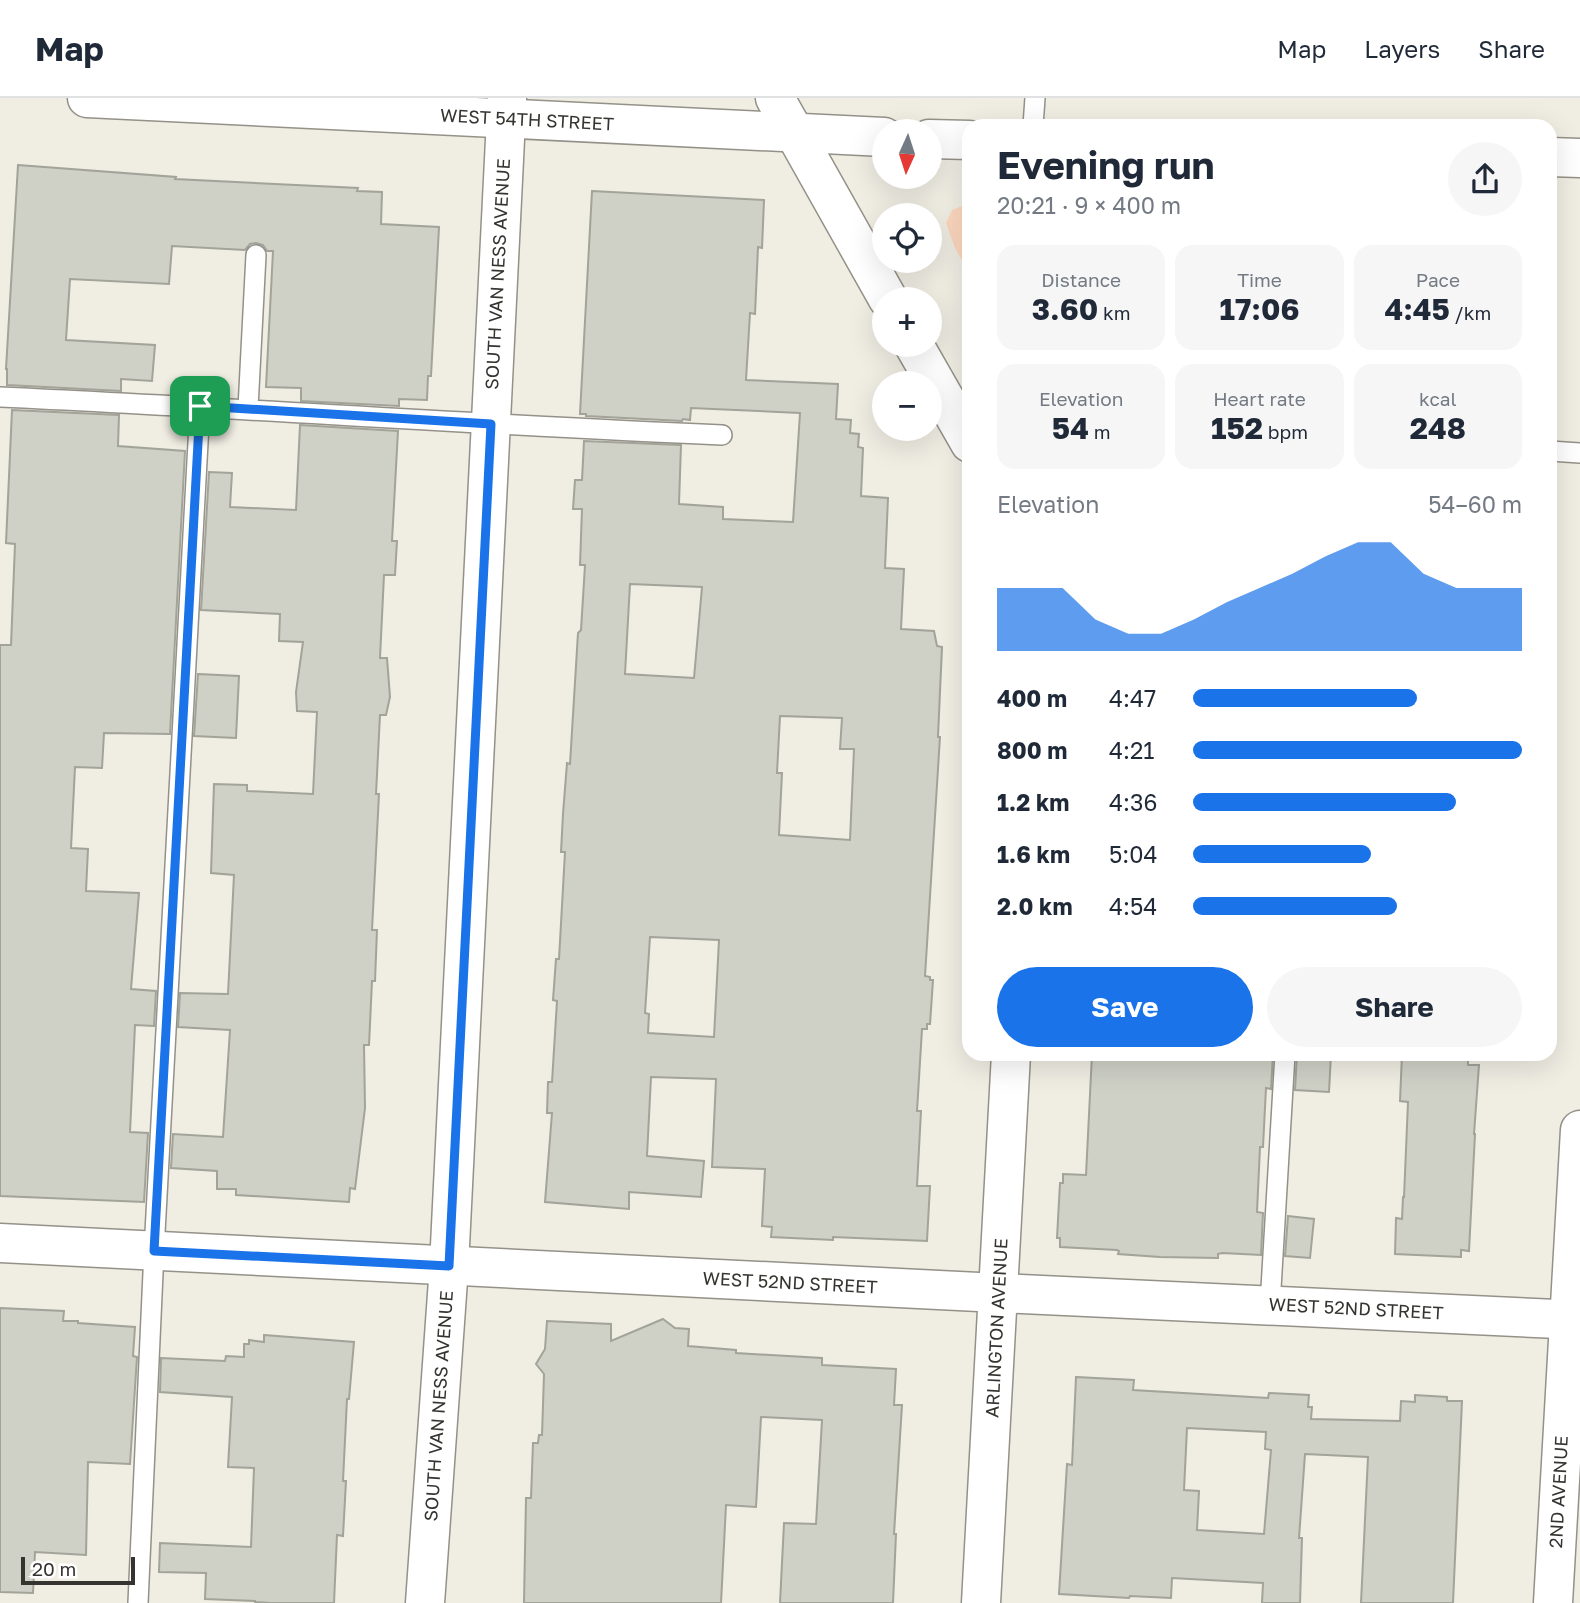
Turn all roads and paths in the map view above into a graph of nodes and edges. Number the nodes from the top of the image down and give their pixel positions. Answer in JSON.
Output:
{"nodes":[{"id":1,"x":87,"y":98,"type":"edge"},
{"id":2,"x":775,"y":98,"type":"edge"},
{"id":3,"x":1035,"y":98,"type":"edge"},
{"id":4,"x":507,"y":108,"type":"edge"},
{"id":5,"x":1034,"y":119,"type":"edge"},
{"id":6,"x":794,"y":133,"type":"junction"},
{"id":7,"x":872,"y":136,"type":"edge"},
{"id":8,"x":942,"y":139,"type":"edge"},
{"id":9,"x":962,"y":140,"type":"edge"},
{"id":10,"x":1557,"y":157,"type":"edge"},
{"id":11,"x":1580,"y":158,"type":"edge"},
{"id":12,"x":256,"y":255,"type":"dead end"},
{"id":13,"x":881,"y":287,"type":"edge"},
{"id":14,"x":921,"y":357,"type":"edge"},
{"id":15,"x":0,"y":397,"type":"edge"},
{"id":16,"x":200,"y":406,"type":"junction"},
{"id":17,"x":248,"y":408,"type":"junction"},
{"id":18,"x":491,"y":424,"type":"junction"},
{"id":19,"x":962,"y":429,"type":"edge"},
{"id":20,"x":722,"y":435,"type":"dead end"},
{"id":21,"x":1557,"y":451,"type":"edge"},
{"id":22,"x":1580,"y":453,"type":"edge"},
{"id":23,"x":1011,"y":1061,"type":"edge"},
{"id":24,"x":1285,"y":1061,"type":"edge"},
{"id":25,"x":1580,"y":1130,"type":"edge"},
{"id":26,"x":0,"y":1243,"type":"edge"},
{"id":27,"x":154,"y":1251,"type":"junction"},
{"id":28,"x":449,"y":1266,"type":"junction"},
{"id":29,"x":999,"y":1293,"type":"junction"},
{"id":30,"x":1270,"y":1305,"type":"junction"},
{"id":31,"x":1575,"y":1319,"type":"edge"},
{"id":32,"x":138,"y":1603,"type":"edge"},
{"id":33,"x":425,"y":1603,"type":"edge"},
{"id":34,"x":981,"y":1603,"type":"edge"},
{"id":35,"x":1553,"y":1603,"type":"edge"}],
"edges":[{"from":1,"to":4,"type":"street","name":"WEST 54TH STREET"},
{"from":2,"to":6,"type":"street"},
{"from":3,"to":5,"type":"lane"},
{"from":4,"to":6,"type":"street","name":"WEST 54TH STREET"},
{"from":4,"to":18,"type":"street","name":"SOUTH VAN NESS AVENUE"},
{"from":6,"to":7,"type":"street","name":"WEST 54TH STREET"},
{"from":6,"to":13,"type":"street"},
{"from":8,"to":9,"type":"street"},
{"from":10,"to":11,"type":"street"},
{"from":12,"to":17,"type":"lane"},
{"from":14,"to":19,"type":"street"},
{"from":15,"to":16,"type":"lane"},
{"from":16,"to":17,"type":"lane"},
{"from":16,"to":27,"type":"lane"},
{"from":17,"to":18,"type":"lane"},
{"from":18,"to":20,"type":"lane"},
{"from":18,"to":28,"type":"street","name":"SOUTH VAN NESS AVENUE"},
{"from":21,"to":22,"type":"lane"},
{"from":23,"to":29,"type":"street","name":"ARLINGTON AVENUE"},
{"from":24,"to":30,"type":"lane"},
{"from":25,"to":31,"type":"street","name":"2ND AVENUE"},
{"from":26,"to":27,"type":"street","name":"WEST 52ND STREET"},
{"from":27,"to":28,"type":"street","name":"WEST 52ND STREET"},
{"from":27,"to":32,"type":"lane"},
{"from":28,"to":29,"type":"street","name":"WEST 52ND STREET"},
{"from":28,"to":33,"type":"street","name":"SOUTH VAN NESS AVENUE"},
{"from":29,"to":30,"type":"street","name":"WEST 52ND STREET"},
{"from":29,"to":34,"type":"street","name":"ARLINGTON AVENUE"},
{"from":30,"to":31,"type":"street","name":"WEST 52ND STREET"},
{"from":31,"to":35,"type":"street","name":"2ND AVENUE"}]}
